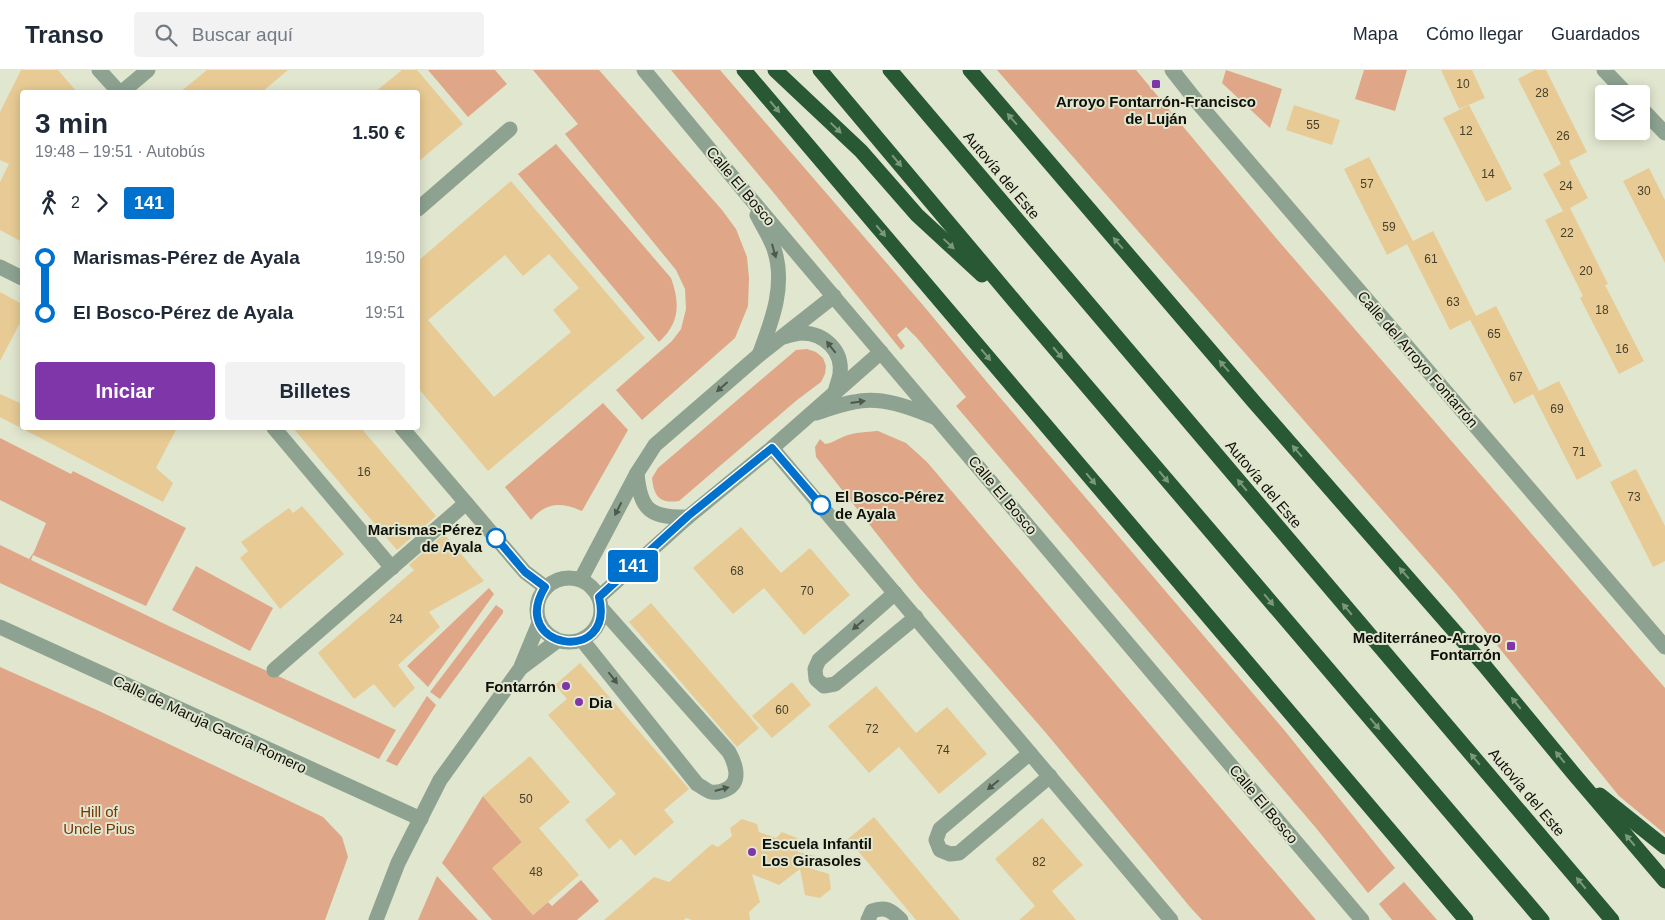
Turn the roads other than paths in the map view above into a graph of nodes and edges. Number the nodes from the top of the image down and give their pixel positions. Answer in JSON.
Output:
{"nodes":[{"id":1,"x":99,"y":70,"type":"edge"},
{"id":2,"x":148,"y":70,"type":"edge"},
{"id":3,"x":644,"y":70,"type":"edge"},
{"id":4,"x":744,"y":70,"type":"edge"},
{"id":5,"x":776,"y":70,"type":"edge"},
{"id":6,"x":820,"y":70,"type":"edge"},
{"id":7,"x":890,"y":70,"type":"edge"},
{"id":8,"x":970,"y":70,"type":"edge"},
{"id":9,"x":1172,"y":70,"type":"edge"},
{"id":10,"x":1604,"y":70,"type":"edge"},
{"id":11,"x":1618,"y":85,"type":"edge"},
{"id":12,"x":118,"y":90,"type":"edge"},
{"id":13,"x":123,"y":90,"type":"edge"},
{"id":14,"x":1650,"y":117,"type":"edge"},
{"id":15,"x":510,"y":129,"type":"dead end"},
{"id":16,"x":1665,"y":132,"type":"edge"},
{"id":17,"x":745,"y":192,"type":"junction"},
{"id":18,"x":420,"y":207,"type":"edge"},
{"id":19,"x":0,"y":267,"type":"edge"},
{"id":20,"x":20,"y":277,"type":"edge"},
{"id":21,"x":834,"y":296,"type":"junction"},
{"id":22,"x":1027,"y":316,"type":"junction"},
{"id":23,"x":783,"y":337,"type":"junction"},
{"id":24,"x":881,"y":352,"type":"junction"},
{"id":25,"x":759,"y":355,"type":"junction"},
{"id":26,"x":835,"y":393,"type":"junction"},
{"id":27,"x":811,"y":414,"type":"junction"},
{"id":28,"x":938,"y":419,"type":"junction"},
{"id":29,"x":276,"y":430,"type":"edge"},
{"id":30,"x":404,"y":430,"type":"edge"},
{"id":31,"x":772,"y":448,"type":"junction"},
{"id":32,"x":637,"y":473,"type":"junction"},
{"id":33,"x":466,"y":503,"type":"junction"},
{"id":34,"x":688,"y":516,"type":"junction"},
{"id":35,"x":392,"y":568,"type":"junction"},
{"id":36,"x":581,"y":579,"type":"junction"},
{"id":37,"x":545,"y":587,"type":"junction"},
{"id":38,"x":895,"y":593,"type":"junction"},
{"id":39,"x":601,"y":603,"type":"junction"},
{"id":40,"x":916,"y":617,"type":"junction"},
{"id":41,"x":539,"y":623,"type":"junction"},
{"id":42,"x":0,"y":627,"type":"edge"},
{"id":43,"x":582,"y":640,"type":"junction"},
{"id":44,"x":557,"y":641,"type":"junction"},
{"id":45,"x":1665,"y":647,"type":"edge"},
{"id":46,"x":520,"y":669,"type":"junction"},
{"id":47,"x":274,"y":670,"type":"dead end"},
{"id":48,"x":1030,"y":753,"type":"junction"},
{"id":49,"x":1573,"y":773,"type":"junction"},
{"id":50,"x":1050,"y":776,"type":"junction"},
{"id":51,"x":421,"y":819,"type":"junction"},
{"id":52,"x":1665,"y":848,"type":"edge"},
{"id":53,"x":1664,"y":880,"type":"edge"},
{"id":54,"x":1164,"y":917,"type":"edge"},
{"id":55,"x":376,"y":920,"type":"edge"},
{"id":56,"x":868,"y":920,"type":"edge"},
{"id":57,"x":901,"y":920,"type":"edge"},
{"id":58,"x":1362,"y":920,"type":"edge"},
{"id":59,"x":1466,"y":920,"type":"edge"},
{"id":60,"x":1542,"y":920,"type":"edge"},
{"id":61,"x":1612,"y":920,"type":"edge"}],
"edges":[{"from":1,"to":12,"type":"street"},
{"from":2,"to":13,"type":"street"},
{"from":3,"to":17,"type":"street","name":"Calle El Bosco"},
{"from":4,"to":59,"type":"highway","one_way":true},
{"from":5,"to":22,"type":"highway","one_way":true},
{"from":6,"to":22,"type":"highway","one_way":true},
{"from":61,"to":7,"type":"highway","name":"Autovía del Este","one_way":true},
{"from":49,"to":8,"type":"highway","one_way":true},
{"from":9,"to":45,"type":"street","name":"Calle del Arroyo Fontarrón"},
{"from":10,"to":11,"type":"street"},
{"from":14,"to":16,"type":"street"},
{"from":15,"to":18,"type":"street"},
{"from":17,"to":21,"type":"street","name":"Calle El Bosco"},
{"from":17,"to":25,"type":"street","one_way":true},
{"from":19,"to":20,"type":"street"},
{"from":21,"to":23,"type":"street"},
{"from":21,"to":24,"type":"street","name":"Calle El Bosco"},
{"from":22,"to":60,"type":"highway","one_way":true},
{"from":23,"to":25,"type":"street"},
{"from":26,"to":23,"type":"street","one_way":true},
{"from":24,"to":26,"type":"street"},
{"from":24,"to":28,"type":"street","name":"Calle El Bosco"},
{"from":25,"to":32,"type":"street","one_way":true},
{"from":26,"to":27,"type":"street"},
{"from":27,"to":28,"type":"street","one_way":true},
{"from":27,"to":31,"type":"street"},
{"from":28,"to":58,"type":"street","name":"Calle El Bosco"},
{"from":29,"to":35,"type":"street"},
{"from":30,"to":33,"type":"street"},
{"from":31,"to":34,"type":"street"},
{"from":31,"to":38,"type":"street"},
{"from":32,"to":34,"type":"street"},
{"from":32,"to":36,"type":"street","one_way":true},
{"from":33,"to":35,"type":"street"},
{"from":33,"to":37,"type":"street"},
{"from":34,"to":39,"type":"street"},
{"from":35,"to":47,"type":"street"},
{"from":36,"to":37,"type":"street"},
{"from":36,"to":39,"type":"street"},
{"from":37,"to":41,"type":"street"},
{"from":38,"to":40,"type":"street"},
{"from":38,"to":40,"type":"street","one_way":true},
{"from":39,"to":43,"type":"street"},
{"from":43,"to":39,"type":"street","one_way":true},
{"from":40,"to":48,"type":"street"},
{"from":41,"to":44,"type":"street"},
{"from":41,"to":46,"type":"street"},
{"from":42,"to":51,"type":"street","name":"Calle de Maruja García Romero"},
{"from":43,"to":44,"type":"street"},
{"from":44,"to":46,"type":"street"},
{"from":46,"to":51,"type":"street"},
{"from":48,"to":50,"type":"street"},
{"from":48,"to":50,"type":"street","one_way":true},
{"from":49,"to":52,"type":"highway"},
{"from":53,"to":49,"type":"highway","one_way":true},
{"from":50,"to":54,"type":"street"},
{"from":51,"to":55,"type":"street"},
{"from":56,"to":57,"type":"street"}]}
